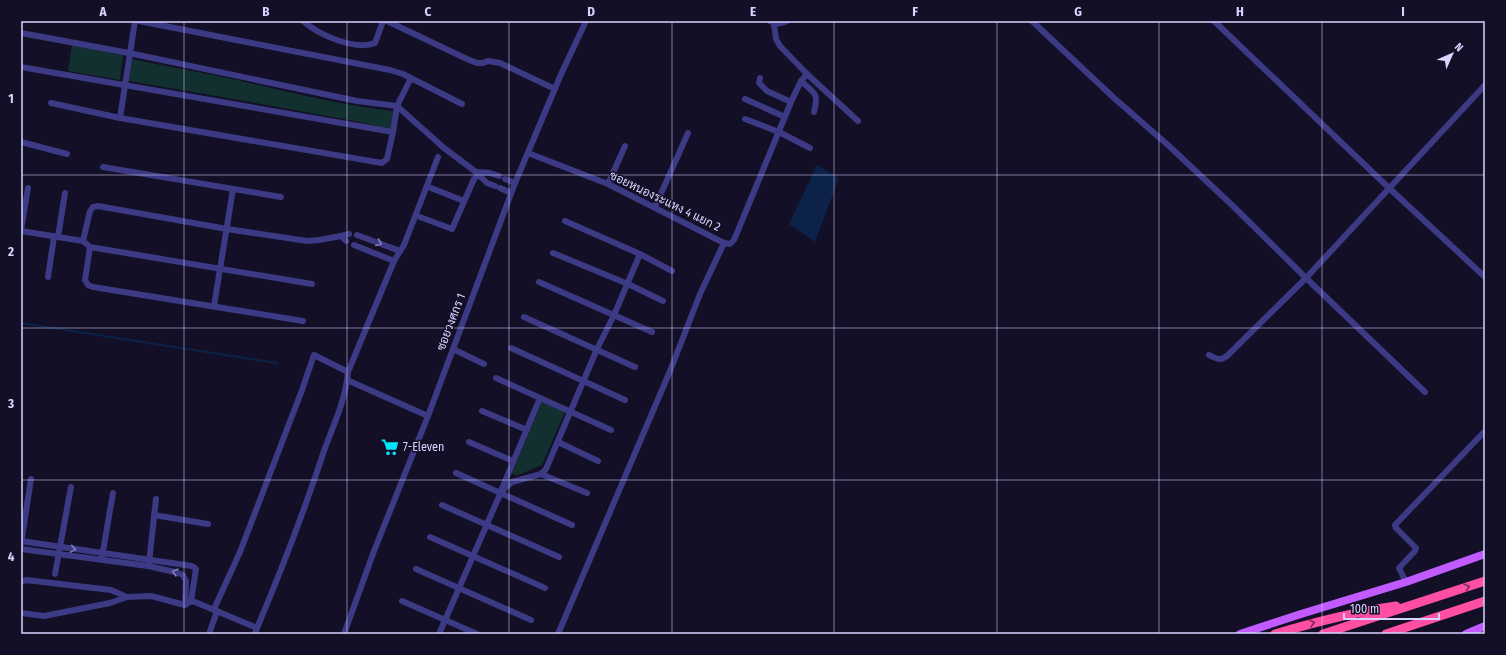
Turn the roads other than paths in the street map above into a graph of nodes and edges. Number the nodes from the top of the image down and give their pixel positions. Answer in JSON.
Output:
{"nodes":[{"id":1,"x":135,"y":21,"type":"edge"},
{"id":2,"x":139,"y":21,"type":"edge"},
{"id":3,"x":303,"y":21,"type":"edge"},
{"id":4,"x":383,"y":21,"type":"edge"},
{"id":5,"x":387,"y":21,"type":"edge"},
{"id":6,"x":586,"y":21,"type":"edge"},
{"id":7,"x":786,"y":21,"type":"edge"},
{"id":8,"x":1032,"y":21,"type":"edge"},
{"id":9,"x":1214,"y":21,"type":"edge"},
{"id":10,"x":772,"y":22,"type":"edge"},
{"id":11,"x":21,"y":33,"type":"edge"},
{"id":12,"x":129,"y":53,"type":"junction"},
{"id":13,"x":21,"y":67,"type":"edge"},
{"id":14,"x":807,"y":74,"type":"junction"},
{"id":15,"x":411,"y":78,"type":"junction"},
{"id":16,"x":760,"y":78,"type":"dead end"},
{"id":17,"x":801,"y":81,"type":"junction"},
{"id":18,"x":125,"y":85,"type":"junction"},
{"id":19,"x":1485,"y":85,"type":"edge"},
{"id":20,"x":555,"y":89,"type":"junction"},
{"id":21,"x":745,"y":99,"type":"dead end"},
{"id":22,"x":791,"y":102,"type":"junction"},
{"id":23,"x":51,"y":103,"type":"dead end"},
{"id":24,"x":462,"y":104,"type":"dead end"},
{"id":25,"x":397,"y":106,"type":"junction"},
{"id":26,"x":814,"y":112,"type":"dead end"},
{"id":27,"x":785,"y":117,"type":"junction"},
{"id":28,"x":120,"y":118,"type":"junction"},
{"id":29,"x":745,"y":119,"type":"dead end"},
{"id":30,"x":858,"y":121,"type":"dead end"},
{"id":31,"x":393,"y":132,"type":"junction"},
{"id":32,"x":779,"y":132,"type":"junction"},
{"id":33,"x":688,"y":133,"type":"dead end"},
{"id":34,"x":21,"y":142,"type":"edge"},
{"id":35,"x":625,"y":146,"type":"dead end"},
{"id":36,"x":810,"y":148,"type":"dead end"},
{"id":37,"x":528,"y":153,"type":"junction"},
{"id":38,"x":67,"y":154,"type":"dead end"},
{"id":39,"x":438,"y":157,"type":"dead end"},
{"id":40,"x":103,"y":167,"type":"dead end"},
{"id":41,"x":478,"y":174,"type":"junction"},
{"id":42,"x":515,"y":183,"type":"junction"},
{"id":43,"x":608,"y":184,"type":"junction"},
{"id":44,"x":28,"y":188,"type":"dead end"},
{"id":45,"x":432,"y":188,"type":"dead end"},
{"id":46,"x":1389,"y":188,"type":"junction"},
{"id":47,"x":233,"y":189,"type":"junction"},
{"id":48,"x":65,"y":193,"type":"dead end"},
{"id":49,"x":511,"y":193,"type":"junction"},
{"id":50,"x":281,"y":197,"type":"dead end"},
{"id":51,"x":464,"y":201,"type":"junction"},
{"id":52,"x":654,"y":207,"type":"junction"},
{"id":53,"x":420,"y":217,"type":"dead end"},
{"id":54,"x":565,"y":220,"type":"dead end"},
{"id":55,"x":227,"y":229,"type":"junction"},
{"id":56,"x":21,"y":231,"type":"edge"},
{"id":57,"x":349,"y":234,"type":"dead end"},
{"id":58,"x":357,"y":235,"type":"dead end"},
{"id":59,"x":341,"y":236,"type":"junction"},
{"id":60,"x":56,"y":237,"type":"junction"},
{"id":61,"x":83,"y":241,"type":"junction"},
{"id":62,"x":346,"y":241,"type":"dead end"},
{"id":63,"x":724,"y":243,"type":"junction"},
{"id":64,"x":354,"y":245,"type":"dead end"},
{"id":65,"x":90,"y":247,"type":"junction"},
{"id":66,"x":400,"y":251,"type":"junction"},
{"id":67,"x":553,"y":253,"type":"dead end"},
{"id":68,"x":640,"y":254,"type":"junction"},
{"id":69,"x":394,"y":261,"type":"junction"},
{"id":70,"x":221,"y":269,"type":"junction"},
{"id":71,"x":672,"y":271,"type":"dead end"},
{"id":72,"x":48,"y":277,"type":"dead end"},
{"id":73,"x":1485,"y":277,"type":"edge"},
{"id":74,"x":1306,"y":278,"type":"junction"},
{"id":75,"x":539,"y":282,"type":"dead end"},
{"id":76,"x":312,"y":284,"type":"dead end"},
{"id":77,"x":628,"y":284,"type":"junction"},
{"id":78,"x":663,"y":301,"type":"dead end"},
{"id":79,"x":214,"y":306,"type":"junction"},
{"id":80,"x":614,"y":315,"type":"junction"},
{"id":81,"x":524,"y":317,"type":"dead end"},
{"id":82,"x":303,"y":321,"type":"dead end"},
{"id":83,"x":652,"y":332,"type":"dead end"},
{"id":84,"x":511,"y":348,"type":"dead end"},
{"id":85,"x":452,"y":349,"type":"junction"},
{"id":86,"x":597,"y":349,"type":"junction"},
{"id":87,"x":1209,"y":355,"type":"dead end"},
{"id":88,"x":484,"y":364,"type":"dead end"},
{"id":89,"x":635,"y":367,"type":"dead end"},
{"id":90,"x":348,"y":372,"type":"junction"},
{"id":91,"x":496,"y":378,"type":"dead end"},
{"id":92,"x":347,"y":380,"type":"junction"},
{"id":93,"x":584,"y":380,"type":"junction"},
{"id":94,"x":1425,"y":392,"type":"dead end"},
{"id":95,"x":540,"y":398,"type":"junction"},
{"id":96,"x":625,"y":400,"type":"dead end"},
{"id":97,"x":482,"y":411,"type":"dead end"},
{"id":98,"x":570,"y":412,"type":"junction"},
{"id":99,"x":428,"y":416,"type":"junction"},
{"id":100,"x":527,"y":430,"type":"junction"},
{"id":101,"x":611,"y":430,"type":"dead end"},
{"id":102,"x":1485,"y":431,"type":"edge"},
{"id":103,"x":469,"y":442,"type":"dead end"},
{"id":104,"x":558,"y":442,"type":"junction"},
{"id":105,"x":598,"y":461,"type":"dead end"},
{"id":106,"x":513,"y":462,"type":"junction"},
{"id":107,"x":456,"y":473,"type":"dead end"},
{"id":108,"x":541,"y":474,"type":"junction"},
{"id":109,"x":31,"y":478,"type":"dead end"},
{"id":110,"x":71,"y":487,"type":"dead end"},
{"id":111,"x":501,"y":492,"type":"junction"},
{"id":112,"x":113,"y":493,"type":"dead end"},
{"id":113,"x":587,"y":493,"type":"dead end"},
{"id":114,"x":156,"y":499,"type":"dead end"},
{"id":115,"x":442,"y":505,"type":"dead end"},
{"id":116,"x":154,"y":515,"type":"junction"},
{"id":117,"x":208,"y":524,"type":"dead end"},
{"id":118,"x":487,"y":525,"type":"junction"},
{"id":119,"x":572,"y":525,"type":"dead end"},
{"id":120,"x":430,"y":537,"type":"dead end"},
{"id":121,"x":21,"y":545,"type":"edge"},
{"id":122,"x":60,"y":547,"type":"junction"},
{"id":123,"x":59,"y":554,"type":"junction"},
{"id":124,"x":102,"y":554,"type":"junction"},
{"id":125,"x":1485,"y":554,"type":"edge"},
{"id":126,"x":473,"y":556,"type":"junction"},
{"id":127,"x":558,"y":557,"type":"dead end"},
{"id":128,"x":102,"y":561,"type":"junction"},
{"id":129,"x":149,"y":563,"type":"junction"},
{"id":130,"x":416,"y":569,"type":"dead end"},
{"id":131,"x":55,"y":574,"type":"dead end"},
{"id":132,"x":1485,"y":581,"type":"edge"},
{"id":133,"x":21,"y":582,"type":"edge"},
{"id":134,"x":1406,"y":582,"type":"junction"},
{"id":135,"x":460,"y":588,"type":"junction"},
{"id":136,"x":545,"y":588,"type":"dead end"},
{"id":137,"x":127,"y":596,"type":"junction"},
{"id":138,"x":402,"y":601,"type":"dead end"},
{"id":139,"x":1425,"y":601,"type":"junction"},
{"id":140,"x":1485,"y":601,"type":"edge"},
{"id":141,"x":188,"y":603,"type":"junction"},
{"id":142,"x":216,"y":610,"type":"junction"},
{"id":143,"x":21,"y":613,"type":"edge"},
{"id":144,"x":445,"y":620,"type":"junction"},
{"id":145,"x":531,"y":620,"type":"dead end"},
{"id":146,"x":1485,"y":626,"type":"edge"},
{"id":147,"x":256,"y":631,"type":"edge"},
{"id":148,"x":209,"y":634,"type":"edge"},
{"id":149,"x":344,"y":634,"type":"edge"},
{"id":150,"x":439,"y":634,"type":"edge"},
{"id":151,"x":477,"y":634,"type":"edge"},
{"id":152,"x":558,"y":634,"type":"edge"},
{"id":153,"x":1240,"y":634,"type":"edge"},
{"id":154,"x":1275,"y":634,"type":"edge"},
{"id":155,"x":1323,"y":634,"type":"edge"},
{"id":156,"x":1386,"y":634,"type":"edge"},
{"id":157,"x":1466,"y":634,"type":"edge"}],
"edges":[{"from":1,"to":12,"type":"street"},
{"from":2,"to":15,"type":"street"},
{"from":3,"to":4,"type":"street"},
{"from":5,"to":20,"type":"street"},
{"from":6,"to":20,"type":"street","name":"ซอยวงศกร 1"},
{"from":7,"to":10,"type":"street"},
{"from":8,"to":74,"type":"street"},
{"from":9,"to":46,"type":"street"},
{"from":10,"to":14,"type":"street"},
{"from":11,"to":12,"type":"street"},
{"from":12,"to":18,"type":"street"},
{"from":12,"to":25,"type":"street"},
{"from":13,"to":18,"type":"street"},
{"from":14,"to":17,"type":"street","name":"ซอยหนองระแหง 4 แยก 2"},
{"from":14,"to":30,"type":"street"},
{"from":15,"to":24,"type":"street"},
{"from":15,"to":25,"type":"street"},
{"from":16,"to":22,"type":"street"},
{"from":17,"to":22,"type":"street","name":"ซอยหนองระแหง 4 แยก 2"},
{"from":17,"to":26,"type":"street"},
{"from":18,"to":28,"type":"street"},
{"from":18,"to":31,"type":"street"},
{"from":19,"to":46,"type":"street"},
{"from":20,"to":37,"type":"street","name":"ซอยวงศกร 1"},
{"from":21,"to":27,"type":"street"},
{"from":22,"to":27,"type":"street","name":"ซอยหนองระแหง 4 แยก 2"},
{"from":23,"to":28,"type":"street"},
{"from":25,"to":31,"type":"street"},
{"from":25,"to":41,"type":"street"},
{"from":27,"to":32,"type":"street","name":"ซอยหนองระแหง 4 แยก 2"},
{"from":28,"to":31,"type":"street"},
{"from":29,"to":32,"type":"street"},
{"from":32,"to":36,"type":"street"},
{"from":32,"to":63,"type":"street","name":"ซอยหนองระแหง 4 แยก 2"},
{"from":33,"to":52,"type":"street"},
{"from":34,"to":38,"type":"street"},
{"from":35,"to":43,"type":"street"},
{"from":37,"to":42,"type":"street","name":"ซอยวงศกร 1"},
{"from":37,"to":43,"type":"street","name":"ซอยหนองระแหง 4 แยก 2"},
{"from":39,"to":66,"type":"street"},
{"from":40,"to":47,"type":"street"},
{"from":41,"to":42,"type":"street"},
{"from":41,"to":49,"type":"street"},
{"from":41,"to":51,"type":"street"},
{"from":42,"to":49,"type":"street","name":"ซอยวงศกร 1"},
{"from":43,"to":52,"type":"street","name":"ซอยหนองระแหง 4 แยก 2"},
{"from":44,"to":56,"type":"street"},
{"from":45,"to":51,"type":"street"},
{"from":46,"to":73,"type":"street"},
{"from":46,"to":74,"type":"street"},
{"from":47,"to":50,"type":"street"},
{"from":47,"to":55,"type":"street"},
{"from":48,"to":60,"type":"street"},
{"from":49,"to":85,"type":"street","name":"ซอยวงศกร 1"},
{"from":51,"to":53,"type":"street"},
{"from":52,"to":63,"type":"street","name":"ซอยหนองระแหง 4 แยก 2"},
{"from":54,"to":68,"type":"street"},
{"from":55,"to":59,"type":"street"},
{"from":55,"to":61,"type":"street"},
{"from":55,"to":70,"type":"street"},
{"from":56,"to":60,"type":"street"},
{"from":57,"to":59,"type":"street"},
{"from":58,"to":66,"type":"street","one_way":true},
{"from":59,"to":62,"type":"street"},
{"from":60,"to":61,"type":"street"},
{"from":60,"to":72,"type":"street"},
{"from":61,"to":65,"type":"street"},
{"from":63,"to":152,"type":"street"},
{"from":64,"to":69,"type":"street"},
{"from":65,"to":70,"type":"street"},
{"from":65,"to":79,"type":"street"},
{"from":66,"to":69,"type":"street"},
{"from":67,"to":77,"type":"street"},
{"from":68,"to":71,"type":"street"},
{"from":68,"to":77,"type":"street"},
{"from":69,"to":90,"type":"street"},
{"from":70,"to":76,"type":"street"},
{"from":70,"to":79,"type":"street"},
{"from":74,"to":87,"type":"street"},
{"from":74,"to":94,"type":"street"},
{"from":75,"to":80,"type":"street"},
{"from":77,"to":78,"type":"street"},
{"from":77,"to":80,"type":"street"},
{"from":79,"to":82,"type":"street"},
{"from":80,"to":83,"type":"street"},
{"from":80,"to":86,"type":"street"},
{"from":81,"to":86,"type":"street"},
{"from":84,"to":93,"type":"street"},
{"from":85,"to":88,"type":"street"},
{"from":85,"to":99,"type":"street","name":"ซอยวงศกร 1"},
{"from":86,"to":89,"type":"street"},
{"from":86,"to":93,"type":"street"},
{"from":90,"to":92,"type":"street"},
{"from":90,"to":142,"type":"street"},
{"from":91,"to":95,"type":"street"},
{"from":92,"to":99,"type":"street"},
{"from":92,"to":147,"type":"street"},
{"from":93,"to":96,"type":"street"},
{"from":93,"to":98,"type":"street"},
{"from":95,"to":98,"type":"street"},
{"from":95,"to":100,"type":"street"},
{"from":97,"to":100,"type":"street"},
{"from":98,"to":101,"type":"street"},
{"from":98,"to":104,"type":"street"},
{"from":99,"to":149,"type":"street","name":"ซอยวงศกร 1"},
{"from":100,"to":106,"type":"street"},
{"from":102,"to":134,"type":"street"},
{"from":103,"to":106,"type":"street"},
{"from":104,"to":105,"type":"street"},
{"from":104,"to":108,"type":"street"},
{"from":106,"to":111,"type":"street"},
{"from":107,"to":111,"type":"street"},
{"from":108,"to":111,"type":"street"},
{"from":108,"to":113,"type":"street"},
{"from":109,"to":121,"type":"street"},
{"from":110,"to":122,"type":"street"},
{"from":111,"to":118,"type":"street"},
{"from":111,"to":119,"type":"street"},
{"from":112,"to":124,"type":"street"},
{"from":114,"to":116,"type":"street"},
{"from":115,"to":118,"type":"street"},
{"from":116,"to":117,"type":"street"},
{"from":116,"to":129,"type":"street"},
{"from":118,"to":126,"type":"street"},
{"from":118,"to":127,"type":"street"},
{"from":120,"to":126,"type":"street"},
{"from":121,"to":122,"type":"street"},
{"from":121,"to":123,"type":"street"},
{"from":122,"to":123,"type":"street"},
{"from":122,"to":124,"type":"street","one_way":true},
{"from":123,"to":128,"type":"street"},
{"from":123,"to":131,"type":"street"},
{"from":124,"to":128,"type":"street"},
{"from":124,"to":129,"type":"street"},
{"from":125,"to":134,"type":"main road"},
{"from":126,"to":135,"type":"street"},
{"from":126,"to":136,"type":"street"},
{"from":128,"to":129,"type":"street"},
{"from":141,"to":129,"type":"street","one_way":true},
{"from":129,"to":141,"type":"street"},
{"from":130,"to":135,"type":"street"},
{"from":139,"to":132,"type":"highway","one_way":true},
{"from":133,"to":137,"type":"street"},
{"from":134,"to":153,"type":"main road"},
{"from":135,"to":144,"type":"street"},
{"from":135,"to":145,"type":"street"},
{"from":137,"to":141,"type":"street"},
{"from":137,"to":143,"type":"street"},
{"from":138,"to":144,"type":"street"},
{"from":154,"to":139,"type":"highway","one_way":true},
{"from":139,"to":155,"type":"highway"},
{"from":140,"to":156,"type":"highway"},
{"from":141,"to":142,"type":"street"},
{"from":142,"to":147,"type":"street"},
{"from":142,"to":148,"type":"street"},
{"from":144,"to":150,"type":"street"},
{"from":144,"to":151,"type":"street"},
{"from":146,"to":157,"type":"main road"}]}
